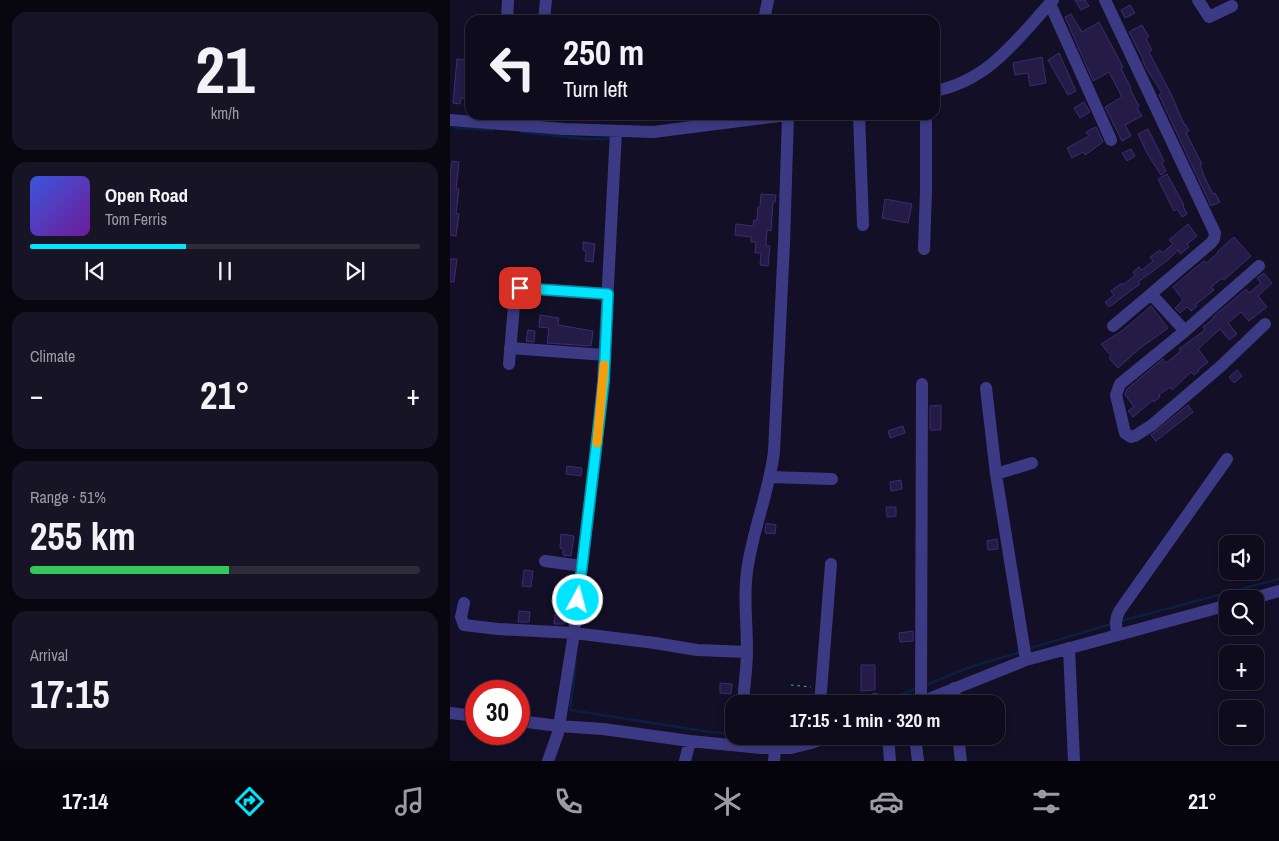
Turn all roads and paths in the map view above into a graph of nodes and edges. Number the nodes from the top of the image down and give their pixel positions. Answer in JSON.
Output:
{"nodes":[{"id":1,"x":508,"y":0,"type":"edge"},
{"id":2,"x":546,"y":0,"type":"edge"},
{"id":3,"x":768,"y":0,"type":"edge"},
{"id":4,"x":1105,"y":0,"type":"edge"},
{"id":5,"x":1198,"y":0,"type":"edge"},
{"id":6,"x":1232,"y":6,"type":"dead end"},
{"id":7,"x":1049,"y":7,"type":"edge"},
{"id":8,"x":507,"y":15,"type":"edge"},
{"id":9,"x":544,"y":15,"type":"edge"},
{"id":10,"x":765,"y":15,"type":"edge"},
{"id":11,"x":940,"y":90,"type":"edge"},
{"id":12,"x":450,"y":120,"type":"edge"},
{"id":13,"x":465,"y":120,"type":"edge"},
{"id":14,"x":518,"y":120,"type":"edge"},
{"id":15,"x":728,"y":120,"type":"edge"},
{"id":16,"x":788,"y":120,"type":"edge"},
{"id":17,"x":859,"y":120,"type":"edge"},
{"id":18,"x":926,"y":120,"type":"edge"},
{"id":19,"x":531,"y":121,"type":"edge"},
{"id":20,"x":616,"y":131,"type":"junction"},
{"id":21,"x":1111,"y":140,"type":"dead end"},
{"id":22,"x":862,"y":225,"type":"dead end"},
{"id":23,"x":924,"y":249,"type":"dead end"},
{"id":24,"x":1259,"y":266,"type":"dead end"},
{"id":25,"x":608,"y":294,"type":"junction"},
{"id":26,"x":1151,"y":294,"type":"junction"},
{"id":27,"x":1265,"y":324,"type":"dead end"},
{"id":28,"x":1113,"y":326,"type":"dead end"},
{"id":29,"x":1185,"y":331,"type":"junction"},
{"id":30,"x":510,"y":348,"type":"junction"},
{"id":31,"x":605,"y":356,"type":"junction"},
{"id":32,"x":509,"y":364,"type":"dead end"},
{"id":33,"x":922,"y":384,"type":"dead end"},
{"id":34,"x":986,"y":388,"type":"dead end"},
{"id":35,"x":1227,"y":459,"type":"dead end"},
{"id":36,"x":1032,"y":463,"type":"dead end"},
{"id":37,"x":996,"y":474,"type":"junction"},
{"id":38,"x":771,"y":477,"type":"junction"},
{"id":39,"x":832,"y":479,"type":"dead end"},
{"id":40,"x":545,"y":561,"type":"dead end"},
{"id":41,"x":831,"y":564,"type":"dead end"},
{"id":42,"x":582,"y":566,"type":"junction"},
{"id":43,"x":1279,"y":591,"type":"edge"},
{"id":44,"x":1264,"y":595,"type":"edge"},
{"id":45,"x":464,"y":603,"type":"dead end"},
{"id":46,"x":1219,"y":607,"type":"edge"},
{"id":47,"x":1116,"y":625,"type":"junction"},
{"id":48,"x":574,"y":633,"type":"junction"},
{"id":49,"x":1069,"y":648,"type":"junction"},
{"id":50,"x":747,"y":652,"type":"junction"},
{"id":51,"x":1025,"y":653,"type":"junction"},
{"id":52,"x":791,"y":685,"type":"dead end"},
{"id":53,"x":821,"y":688,"type":"junction"},
{"id":54,"x":954,"y":688,"type":"junction"},
{"id":55,"x":920,"y":694,"type":"edge"},
{"id":56,"x":744,"y":695,"type":"edge"},
{"id":57,"x":821,"y":695,"type":"edge"},
{"id":58,"x":955,"y":695,"type":"edge"},
{"id":59,"x":450,"y":713,"type":"edge"},
{"id":60,"x":465,"y":715,"type":"edge"},
{"id":61,"x":530,"y":722,"type":"edge"},
{"id":62,"x":559,"y":726,"type":"junction"},
{"id":63,"x":690,"y":741,"type":"junction"},
{"id":64,"x":725,"y":741,"type":"edge"},
{"id":65,"x":757,"y":745,"type":"edge"},
{"id":66,"x":805,"y":745,"type":"edge"},
{"id":67,"x":889,"y":745,"type":"edge"},
{"id":68,"x":917,"y":745,"type":"edge"},
{"id":69,"x":959,"y":745,"type":"edge"},
{"id":70,"x":775,"y":749,"type":"edge"},
{"id":71,"x":548,"y":761,"type":"edge"},
{"id":72,"x":685,"y":761,"type":"edge"},
{"id":73,"x":890,"y":761,"type":"edge"},
{"id":74,"x":918,"y":761,"type":"edge"},
{"id":75,"x":961,"y":761,"type":"edge"},
{"id":76,"x":1074,"y":761,"type":"edge"}],
"edges":[{"from":1,"to":8,"type":"street"},
{"from":2,"to":9,"type":"street"},
{"from":3,"to":10,"type":"street"},
{"from":4,"to":26,"type":"street"},
{"from":5,"to":6,"type":"street"},
{"from":7,"to":11,"type":"street"},
{"from":7,"to":21,"type":"street"},
{"from":12,"to":13,"type":"street"},
{"from":14,"to":19,"type":"street"},
{"from":15,"to":20,"type":"street"},
{"from":16,"to":38,"type":"street"},
{"from":17,"to":22,"type":"street"},
{"from":18,"to":23,"type":"street"},
{"from":19,"to":20,"type":"street"},
{"from":20,"to":25,"type":"street"},
{"from":24,"to":29,"type":"street"},
{"from":25,"to":30,"type":"street"},
{"from":25,"to":31,"type":"street"},
{"from":26,"to":28,"type":"street"},
{"from":26,"to":29,"type":"street"},
{"from":27,"to":29,"type":"street"},
{"from":30,"to":31,"type":"street"},
{"from":30,"to":32,"type":"street"},
{"from":31,"to":42,"type":"street"},
{"from":33,"to":55,"type":"street"},
{"from":34,"to":37,"type":"street"},
{"from":35,"to":47,"type":"street"},
{"from":36,"to":37,"type":"street"},
{"from":37,"to":51,"type":"street"},
{"from":38,"to":39,"type":"street"},
{"from":38,"to":50,"type":"street"},
{"from":40,"to":42,"type":"street"},
{"from":41,"to":53,"type":"street"},
{"from":42,"to":48,"type":"street"},
{"from":43,"to":44,"type":"street"},
{"from":45,"to":48,"type":"street"},
{"from":46,"to":47,"type":"street"},
{"from":47,"to":49,"type":"street"},
{"from":48,"to":50,"type":"street"},
{"from":48,"to":62,"type":"street"},
{"from":49,"to":51,"type":"street"},
{"from":49,"to":76,"type":"street"},
{"from":50,"to":56,"type":"street"},
{"from":51,"to":54,"type":"street"},
{"from":52,"to":53,"type":"path"},
{"from":53,"to":57,"type":"street"},
{"from":54,"to":55,"type":"street"},
{"from":54,"to":58,"type":"street"},
{"from":59,"to":60,"type":"street"},
{"from":61,"to":62,"type":"street"},
{"from":62,"to":63,"type":"street"},
{"from":62,"to":71,"type":"street"},
{"from":63,"to":64,"type":"street"},
{"from":63,"to":72,"type":"street"},
{"from":65,"to":70,"type":"street"},
{"from":66,"to":70,"type":"street"},
{"from":67,"to":73,"type":"street"},
{"from":68,"to":74,"type":"street"},
{"from":69,"to":75,"type":"street"}]}
